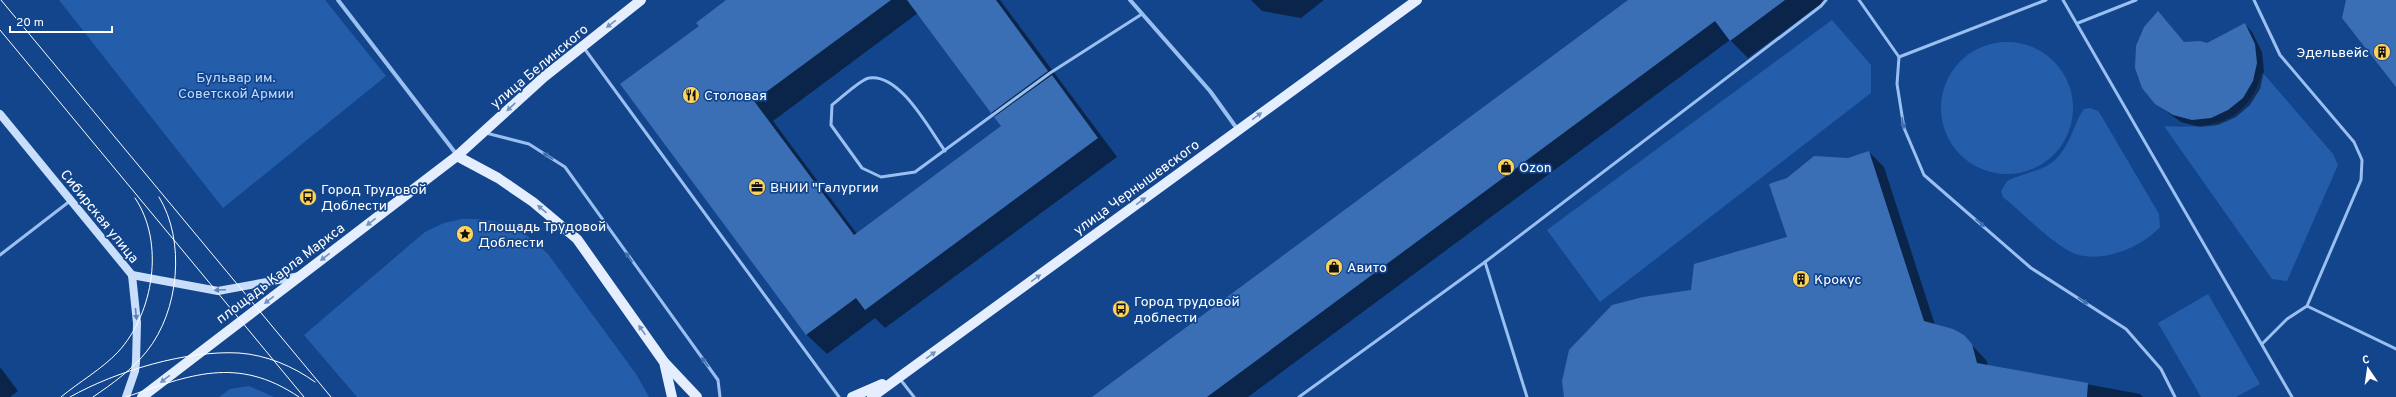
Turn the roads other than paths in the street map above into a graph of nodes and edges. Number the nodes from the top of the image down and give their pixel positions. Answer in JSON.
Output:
{"nodes":[{"id":1,"x":338,"y":0,"type":"edge"},
{"id":2,"x":641,"y":0,"type":"edge"},
{"id":3,"x":1130,"y":0,"type":"edge"},
{"id":4,"x":1417,"y":0,"type":"edge"},
{"id":5,"x":1826,"y":0,"type":"edge"},
{"id":6,"x":1859,"y":0,"type":"edge"},
{"id":7,"x":2046,"y":0,"type":"edge"},
{"id":8,"x":2063,"y":0,"type":"edge"},
{"id":9,"x":2136,"y":0,"type":"edge"},
{"id":10,"x":2254,"y":0,"type":"edge"},
{"id":11,"x":1142,"y":14,"type":"junction"},
{"id":12,"x":2078,"y":23,"type":"junction"},
{"id":13,"x":583,"y":46,"type":"junction"},
{"id":14,"x":1898,"y":57,"type":"junction"},
{"id":15,"x":0,"y":114,"type":"edge"},
{"id":16,"x":1238,"y":130,"type":"junction"},
{"id":17,"x":484,"y":132,"type":"junction"},
{"id":18,"x":945,"y":151,"type":"junction"},
{"id":19,"x":457,"y":156,"type":"junction"},
{"id":20,"x":71,"y":200,"type":"junction"},
{"id":21,"x":0,"y":255,"type":"edge"},
{"id":22,"x":1485,"y":262,"type":"junction"},
{"id":23,"x":132,"y":275,"type":"junction"},
{"id":24,"x":300,"y":276,"type":"junction"},
{"id":25,"x":2307,"y":306,"type":"junction"},
{"id":26,"x":2262,"y":344,"type":"junction"},
{"id":27,"x":2396,"y":349,"type":"edge"},
{"id":28,"x":664,"y":362,"type":"junction"},
{"id":29,"x":899,"y":378,"type":"junction"},
{"id":30,"x":126,"y":397,"type":"edge"},
{"id":31,"x":142,"y":397,"type":"edge"},
{"id":32,"x":672,"y":397,"type":"edge"},
{"id":33,"x":696,"y":397,"type":"edge"},
{"id":34,"x":720,"y":397,"type":"edge"},
{"id":35,"x":839,"y":397,"type":"edge"},
{"id":36,"x":852,"y":397,"type":"edge"},
{"id":37,"x":872,"y":397,"type":"edge"},
{"id":38,"x":914,"y":397,"type":"edge"},
{"id":39,"x":1299,"y":397,"type":"edge"},
{"id":40,"x":1527,"y":397,"type":"edge"},
{"id":41,"x":2175,"y":397,"type":"edge"},
{"id":42,"x":2292,"y":397,"type":"edge"}],
"edges":[{"from":1,"to":19,"type":"street"},
{"from":2,"to":13,"type":"main road","name":"улица Белинского","one_way":true},
{"from":3,"to":11,"type":"street"},
{"from":16,"to":4,"type":"main road","name":"улица Чернышевского","one_way":true},
{"from":5,"to":22,"type":"lane"},
{"from":6,"to":14,"type":"lane"},
{"from":7,"to":14,"type":"lane"},
{"from":8,"to":12,"type":"lane"},
{"from":9,"to":12,"type":"lane"},
{"from":10,"to":25,"type":"lane"},
{"from":11,"to":16,"type":"street"},
{"from":11,"to":18,"type":"lane"},
{"from":12,"to":26,"type":"lane"},
{"from":13,"to":17,"type":"main road","name":"улица Белинского","one_way":true},
{"from":13,"to":35,"type":"lane"},
{"from":14,"to":41,"type":"lane","one_way":true},
{"from":15,"to":20,"type":"main road","name":"Сибирская улица"},
{"from":29,"to":16,"type":"main road","name":"улица Чернышевского","one_way":true},
{"from":17,"to":19,"type":"main road","name":"улица Белинского"},
{"from":34,"to":17,"type":"lane","one_way":true},
{"from":18,"to":18,"type":"lane"},
{"from":19,"to":24,"type":"main road","name":"площадь Карла Маркса","one_way":true},
{"from":28,"to":19,"type":"main road","one_way":true},
{"from":20,"to":21,"type":"lane"},
{"from":20,"to":23,"type":"main road","name":"Сибирская улица"},
{"from":22,"to":39,"type":"lane"},
{"from":22,"to":40,"type":"lane"},
{"from":24,"to":23,"type":"main road","one_way":true},
{"from":23,"to":30,"type":"main road","name":"Сибирская улица","one_way":true},
{"from":24,"to":31,"type":"main road","name":"площадь Карла Маркса","one_way":true},
{"from":25,"to":26,"type":"lane"},
{"from":25,"to":27,"type":"lane"},
{"from":26,"to":42,"type":"lane"},
{"from":28,"to":32,"type":"main road"},
{"from":28,"to":33,"type":"main road"},
{"from":29,"to":36,"type":"main road"},
{"from":29,"to":37,"type":"main road","name":"улица Чернышевского"},
{"from":29,"to":38,"type":"lane"}]}
